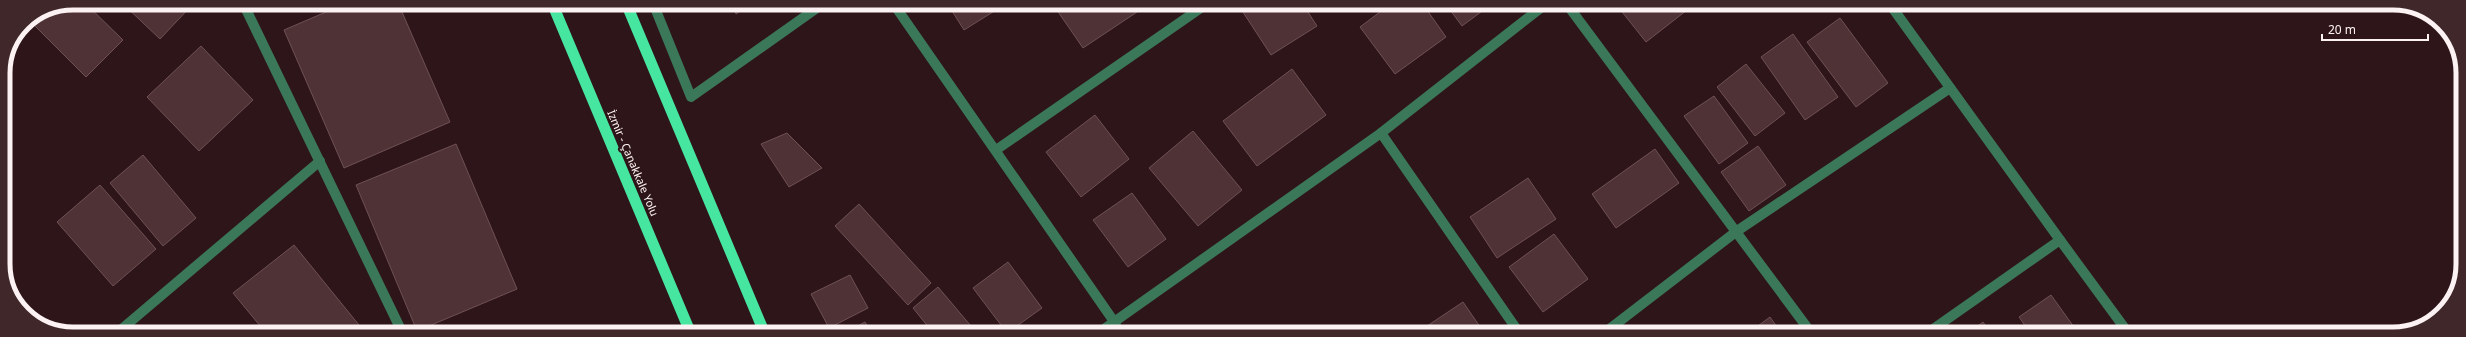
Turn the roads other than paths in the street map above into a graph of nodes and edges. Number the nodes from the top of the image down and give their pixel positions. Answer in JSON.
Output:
{"nodes":[{"id":1,"x":246,"y":10,"type":"edge"},
{"id":2,"x":555,"y":10,"type":"edge"},
{"id":3,"x":629,"y":10,"type":"edge"},
{"id":4,"x":655,"y":10,"type":"edge"},
{"id":5,"x":814,"y":10,"type":"edge"},
{"id":6,"x":897,"y":10,"type":"edge"},
{"id":7,"x":1198,"y":10,"type":"edge"},
{"id":8,"x":1538,"y":10,"type":"edge"},
{"id":9,"x":1571,"y":10,"type":"edge"},
{"id":10,"x":1894,"y":10,"type":"edge"},
{"id":11,"x":1950,"y":88,"type":"junction"},
{"id":12,"x":1381,"y":133,"type":"junction"},
{"id":13,"x":996,"y":150,"type":"junction"},
{"id":14,"x":320,"y":161,"type":"junction"},
{"id":15,"x":1737,"y":232,"type":"junction"},
{"id":16,"x":2060,"y":240,"type":"junction"},
{"id":17,"x":1115,"y":323,"type":"junction"},
{"id":18,"x":124,"y":327,"type":"edge"},
{"id":19,"x":400,"y":327,"type":"edge"},
{"id":20,"x":688,"y":327,"type":"edge"},
{"id":21,"x":762,"y":327,"type":"edge"},
{"id":22,"x":1108,"y":327,"type":"edge"},
{"id":23,"x":1116,"y":327,"type":"edge"},
{"id":24,"x":1515,"y":327,"type":"edge"},
{"id":25,"x":1612,"y":327,"type":"edge"},
{"id":26,"x":1807,"y":327,"type":"edge"},
{"id":27,"x":1936,"y":327,"type":"edge"},
{"id":28,"x":2124,"y":327,"type":"edge"}],
"edges":[{"from":1,"to":14,"type":"street"},
{"from":2,"to":20,"type":"highway","name":"İzmir - Çanakkale Yolu"},
{"from":3,"to":21,"type":"highway"},
{"from":4,"to":5,"type":"street"},
{"from":6,"to":13,"type":"street"},
{"from":7,"to":13,"type":"street"},
{"from":8,"to":12,"type":"street"},
{"from":9,"to":15,"type":"street"},
{"from":10,"to":11,"type":"street"},
{"from":11,"to":15,"type":"street"},
{"from":11,"to":16,"type":"street"},
{"from":12,"to":17,"type":"street"},
{"from":12,"to":24,"type":"street"},
{"from":13,"to":17,"type":"street"},
{"from":14,"to":18,"type":"street"},
{"from":14,"to":19,"type":"street"},
{"from":15,"to":25,"type":"street"},
{"from":15,"to":26,"type":"street"},
{"from":16,"to":27,"type":"street"},
{"from":16,"to":28,"type":"street"},
{"from":17,"to":22,"type":"street"},
{"from":17,"to":23,"type":"street"}]}
